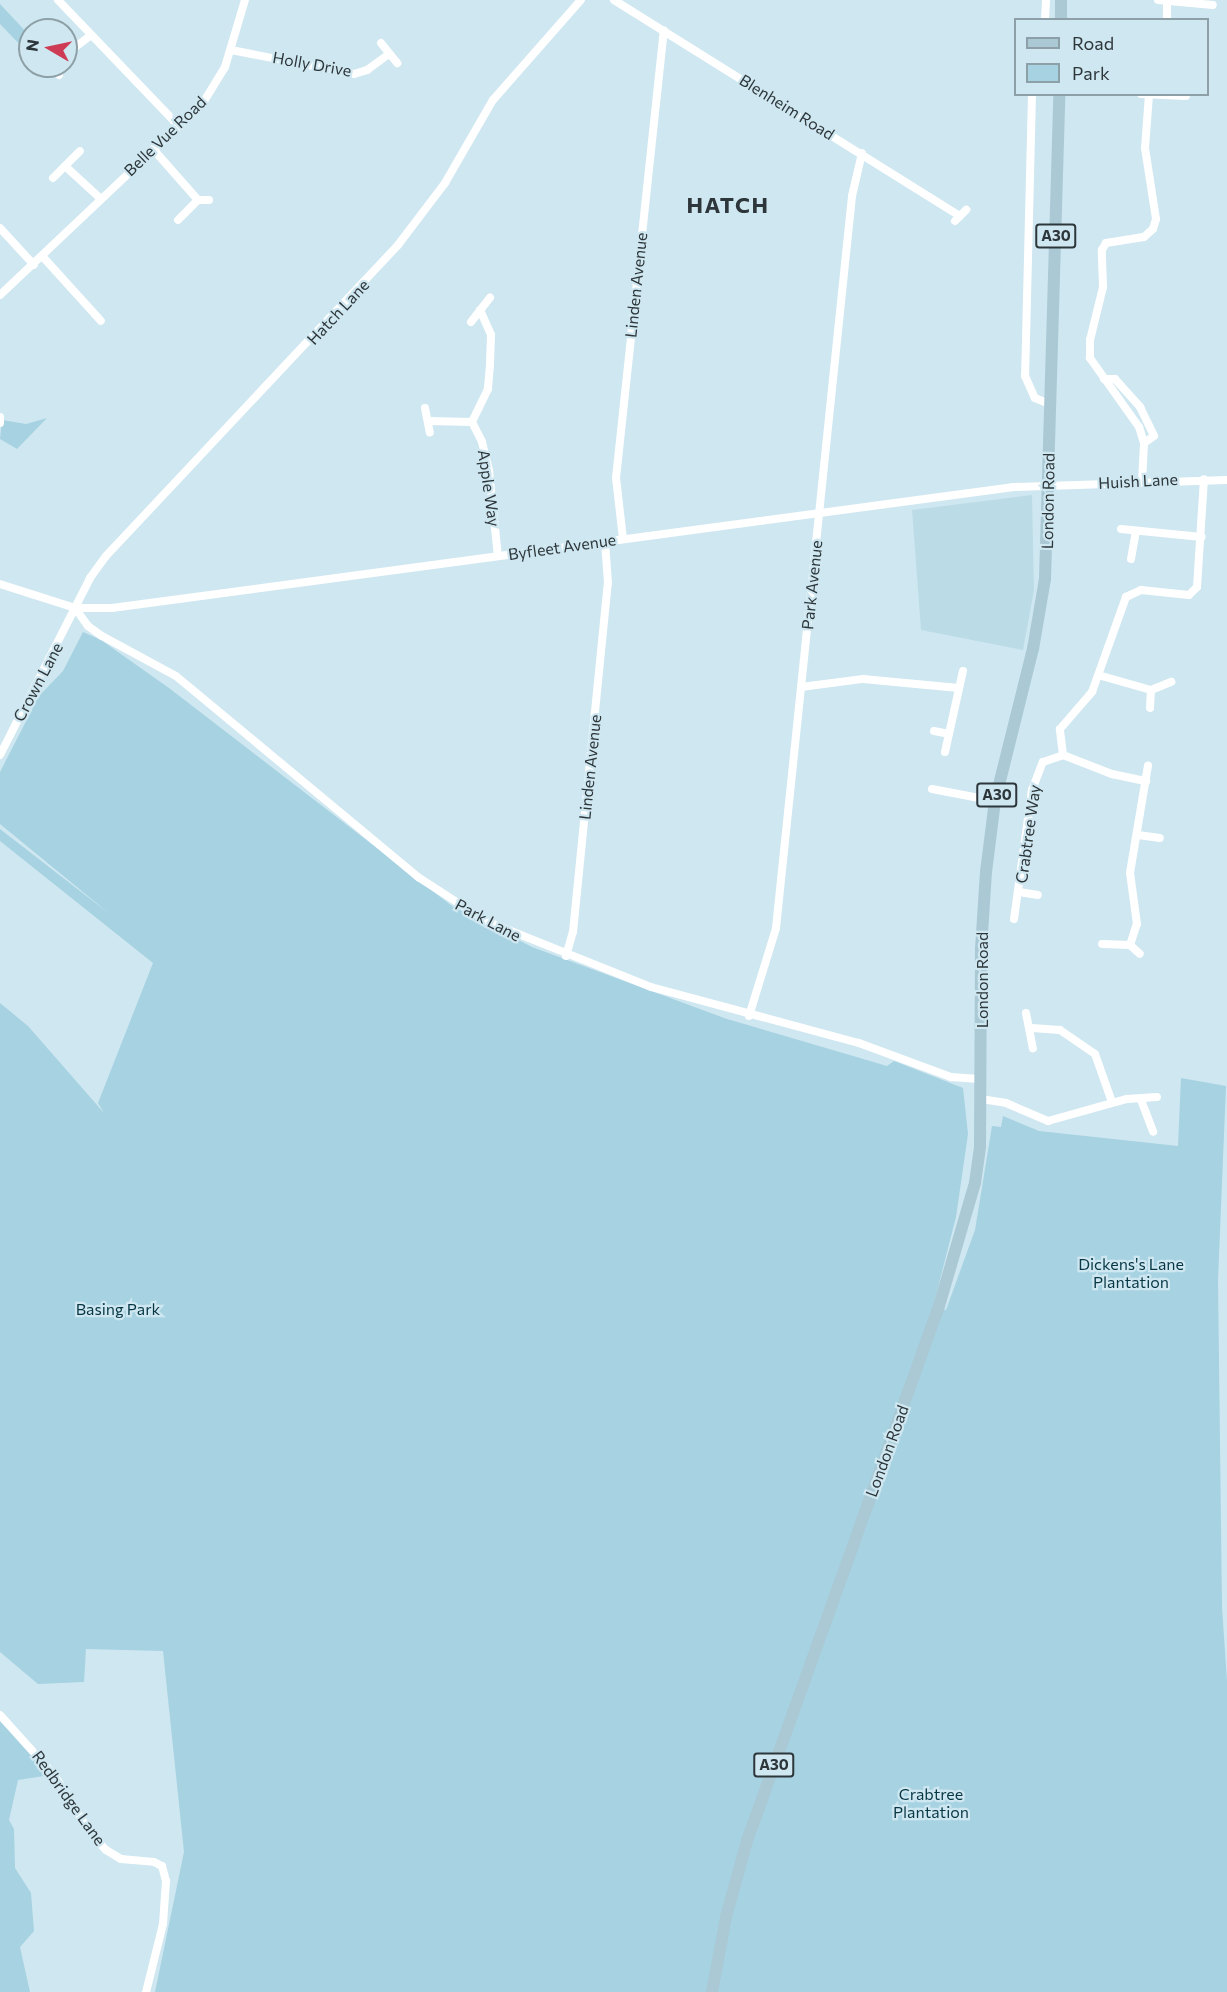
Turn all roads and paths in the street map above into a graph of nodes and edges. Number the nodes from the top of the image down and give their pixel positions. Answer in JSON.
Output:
{"nodes":[{"id":1,"x":58,"y":0,"type":"edge"},
{"id":2,"x":245,"y":0,"type":"edge"},
{"id":3,"x":581,"y":0,"type":"edge"},
{"id":4,"x":614,"y":0,"type":"edge"},
{"id":5,"x":1046,"y":0,"type":"edge"},
{"id":6,"x":1061,"y":0,"type":"edge"},
{"id":7,"x":1162,"y":1,"type":"edge"},
{"id":8,"x":1213,"y":5,"type":"dead end"},
{"id":9,"x":1046,"y":18,"type":"edge"},
{"id":10,"x":1061,"y":18,"type":"edge"},
{"id":11,"x":1166,"y":18,"type":"edge"},
{"id":12,"x":664,"y":31,"type":"junction"},
{"id":13,"x":91,"y":35,"type":"junction"},
{"id":14,"x":381,"y":43,"type":"dead end"},
{"id":15,"x":78,"y":45,"type":"edge"},
{"id":16,"x":231,"y":50,"type":"junction"},
{"id":17,"x":388,"y":54,"type":"junction"},
{"id":18,"x":397,"y":63,"type":"dead end"},
{"id":19,"x":1032,"y":96,"type":"edge"},
{"id":20,"x":1059,"y":96,"type":"edge"},
{"id":21,"x":1149,"y":96,"type":"edge"},
{"id":22,"x":178,"y":125,"type":"junction"},
{"id":23,"x":153,"y":149,"type":"junction"},
{"id":24,"x":80,"y":151,"type":"dead end"},
{"id":25,"x":862,"y":153,"type":"junction"},
{"id":26,"x":65,"y":166,"type":"junction"},
{"id":27,"x":53,"y":177,"type":"dead end"},
{"id":28,"x":101,"y":199,"type":"junction"},
{"id":29,"x":198,"y":200,"type":"junction"},
{"id":30,"x":209,"y":200,"type":"dead end"},
{"id":31,"x":960,"y":216,"type":"dead end"},
{"id":32,"x":178,"y":220,"type":"dead end"},
{"id":33,"x":0,"y":228,"type":"edge"},
{"id":34,"x":43,"y":257,"type":"junction"},
{"id":35,"x":34,"y":265,"type":"junction"},
{"id":36,"x":0,"y":296,"type":"edge"},
{"id":37,"x":490,"y":298,"type":"dead end"},
{"id":38,"x":480,"y":310,"type":"junction"},
{"id":39,"x":101,"y":321,"type":"dead end"},
{"id":40,"x":471,"y":322,"type":"dead end"},
{"id":41,"x":1049,"y":404,"type":"junction"},
{"id":42,"x":425,"y":408,"type":"dead end"},
{"id":43,"x":0,"y":417,"type":"edge"},
{"id":44,"x":428,"y":421,"type":"junction"},
{"id":45,"x":472,"y":422,"type":"junction"},
{"id":46,"x":0,"y":423,"type":"edge"},
{"id":47,"x":430,"y":433,"type":"dead end"},
{"id":48,"x":1204,"y":478,"type":"junction"},
{"id":49,"x":1227,"y":480,"type":"edge"},
{"id":50,"x":1142,"y":482,"type":"junction"},
{"id":51,"x":1049,"y":484,"type":"junction"},
{"id":52,"x":819,"y":514,"type":"junction"},
{"id":53,"x":1121,"y":529,"type":"dead end"},
{"id":54,"x":1136,"y":531,"type":"junction"},
{"id":55,"x":1202,"y":537,"type":"junction"},
{"id":56,"x":622,"y":539,"type":"junction"},
{"id":57,"x":604,"y":542,"type":"junction"},
{"id":58,"x":498,"y":556,"type":"junction"},
{"id":59,"x":1131,"y":559,"type":"dead end"},
{"id":60,"x":0,"y":584,"type":"edge"},
{"id":61,"x":75,"y":608,"type":"junction"},
{"id":62,"x":963,"y":671,"type":"dead end"},
{"id":63,"x":1098,"y":675,"type":"junction"},
{"id":64,"x":1171,"y":682,"type":"dead end"},
{"id":65,"x":801,"y":687,"type":"junction"},
{"id":66,"x":959,"y":688,"type":"junction"},
{"id":67,"x":1151,"y":690,"type":"junction"},
{"id":68,"x":1150,"y":708,"type":"dead end"},
{"id":69,"x":934,"y":731,"type":"dead end"},
{"id":70,"x":949,"y":734,"type":"junction"},
{"id":71,"x":945,"y":752,"type":"dead end"},
{"id":72,"x":0,"y":755,"type":"edge"},
{"id":73,"x":1063,"y":755,"type":"junction"},
{"id":74,"x":1148,"y":766,"type":"dead end"},
{"id":75,"x":1146,"y":781,"type":"junction"},
{"id":76,"x":932,"y":789,"type":"dead end"},
{"id":77,"x":995,"y":801,"type":"junction"},
{"id":78,"x":1138,"y":835,"type":"junction"},
{"id":79,"x":1160,"y":838,"type":"dead end"},
{"id":80,"x":1019,"y":892,"type":"junction"},
{"id":81,"x":1038,"y":895,"type":"dead end"},
{"id":82,"x":1014,"y":919,"type":"dead end"},
{"id":83,"x":1102,"y":944,"type":"dead end"},
{"id":84,"x":1130,"y":945,"type":"junction"},
{"id":85,"x":1140,"y":954,"type":"dead end"},
{"id":86,"x":566,"y":956,"type":"junction"},
{"id":87,"x":1026,"y":1013,"type":"dead end"},
{"id":88,"x":749,"y":1016,"type":"junction"},
{"id":89,"x":1032,"y":1028,"type":"junction"},
{"id":90,"x":1032,"y":1048,"type":"dead end"},
{"id":91,"x":982,"y":1079,"type":"junction"},
{"id":92,"x":1158,"y":1097,"type":"dead end"},
{"id":93,"x":981,"y":1099,"type":"junction"},
{"id":94,"x":1141,"y":1100,"type":"junction"},
{"id":95,"x":1112,"y":1102,"type":"junction"},
{"id":96,"x":1153,"y":1132,"type":"dead end"},
{"id":97,"x":0,"y":1715,"type":"edge"},
{"id":98,"x":146,"y":1992,"type":"edge"},
{"id":99,"x":712,"y":1992,"type":"edge"}],
"edges":[{"from":1,"to":13,"type":"street"},
{"from":2,"to":16,"type":"street","name":"Belle Vue Road"},
{"from":3,"to":61,"type":"street","name":"Hatch Lane"},
{"from":4,"to":12,"type":"street","name":"Blenheim Road"},
{"from":5,"to":9,"type":"street"},
{"from":6,"to":10,"type":"main road"},
{"from":7,"to":8,"type":"street"},
{"from":7,"to":11,"type":"street"},
{"from":12,"to":25,"type":"street","name":"Blenheim Road"},
{"from":12,"to":56,"type":"street","name":"Linden Avenue"},
{"from":13,"to":15,"type":"street"},
{"from":13,"to":22,"type":"street"},
{"from":14,"to":17,"type":"street"},
{"from":16,"to":17,"type":"street","name":"Holly Drive"},
{"from":16,"to":22,"type":"street","name":"Belle Vue Road"},
{"from":17,"to":18,"type":"street"},
{"from":19,"to":41,"type":"street"},
{"from":20,"to":41,"type":"main road","name":"London Road","number":"A30"},
{"from":21,"to":50,"type":"street"},
{"from":22,"to":23,"type":"street","name":"Belle Vue Road"},
{"from":23,"to":28,"type":"street","name":"Belle Vue Road"},
{"from":23,"to":29,"type":"street"},
{"from":24,"to":26,"type":"street"},
{"from":25,"to":31,"type":"street","name":"Blenheim Road"},
{"from":25,"to":52,"type":"street","name":"Park Avenue"},
{"from":26,"to":27,"type":"street"},
{"from":26,"to":28,"type":"street"},
{"from":28,"to":34,"type":"street","name":"Belle Vue Road"},
{"from":29,"to":30,"type":"street"},
{"from":29,"to":32,"type":"street"},
{"from":33,"to":35,"type":"street"},
{"from":34,"to":35,"type":"street","name":"Belle Vue Road"},
{"from":34,"to":39,"type":"street"},
{"from":35,"to":36,"type":"street","name":"Belle Vue Road"},
{"from":37,"to":38,"type":"street"},
{"from":38,"to":40,"type":"street"},
{"from":38,"to":45,"type":"street"},
{"from":41,"to":51,"type":"main road","name":"London Road","number":"A30"},
{"from":42,"to":44,"type":"street"},
{"from":43,"to":46,"type":"street"},
{"from":44,"to":45,"type":"street"},
{"from":44,"to":47,"type":"street"},
{"from":45,"to":58,"type":"street","name":"Apple Way"},
{"from":48,"to":49,"type":"street","name":"Huish Lane"},
{"from":48,"to":50,"type":"street","name":"Huish Lane"},
{"from":48,"to":55,"type":"street"},
{"from":50,"to":51,"type":"street","name":"Huish Lane"},
{"from":51,"to":52,"type":"street","name":"Byfleet Avenue"},
{"from":51,"to":77,"type":"main road","name":"London Road","number":"A30"},
{"from":52,"to":56,"type":"street","name":"Byfleet Avenue"},
{"from":52,"to":65,"type":"street","name":"Park Avenue"},
{"from":53,"to":54,"type":"street"},
{"from":54,"to":55,"type":"street"},
{"from":54,"to":59,"type":"street"},
{"from":55,"to":63,"type":"street"},
{"from":56,"to":57,"type":"street","name":"Byfleet Avenue"},
{"from":57,"to":58,"type":"street","name":"Byfleet Avenue"},
{"from":57,"to":86,"type":"street","name":"Linden Avenue"},
{"from":58,"to":61,"type":"street","name":"Byfleet Avenue"},
{"from":60,"to":61,"type":"street"},
{"from":61,"to":72,"type":"street","name":"Crown Lane"},
{"from":61,"to":86,"type":"street","name":"Park Lane"},
{"from":62,"to":66,"type":"street"},
{"from":63,"to":67,"type":"street"},
{"from":63,"to":73,"type":"street"},
{"from":64,"to":67,"type":"street"},
{"from":65,"to":66,"type":"street"},
{"from":65,"to":88,"type":"street","name":"Park Avenue"},
{"from":66,"to":70,"type":"street"},
{"from":67,"to":68,"type":"street"},
{"from":69,"to":70,"type":"street"},
{"from":70,"to":71,"type":"street"},
{"from":73,"to":75,"type":"street"},
{"from":73,"to":80,"type":"street","name":"Crabtree Way"},
{"from":74,"to":75,"type":"street"},
{"from":75,"to":78,"type":"street"},
{"from":76,"to":77,"type":"street"},
{"from":77,"to":91,"type":"main road","name":"London Road","number":"A30"},
{"from":78,"to":79,"type":"street"},
{"from":78,"to":84,"type":"street"},
{"from":80,"to":81,"type":"street","name":"Crabtree Way"},
{"from":80,"to":82,"type":"street","name":"Crabtree Way"},
{"from":83,"to":84,"type":"street"},
{"from":84,"to":85,"type":"street"},
{"from":86,"to":88,"type":"street","name":"Park Lane"},
{"from":87,"to":89,"type":"street"},
{"from":88,"to":91,"type":"street","name":"Park Lane"},
{"from":89,"to":90,"type":"street"},
{"from":89,"to":95,"type":"street"},
{"from":91,"to":93,"type":"main road","name":"London Road","number":"A30"},
{"from":92,"to":94,"type":"street"},
{"from":93,"to":95,"type":"street"},
{"from":93,"to":99,"type":"main road","name":"London Road","number":"A30"},
{"from":94,"to":95,"type":"street"},
{"from":94,"to":96,"type":"street"},
{"from":97,"to":98,"type":"street","name":"Redbridge Lane"}]}
